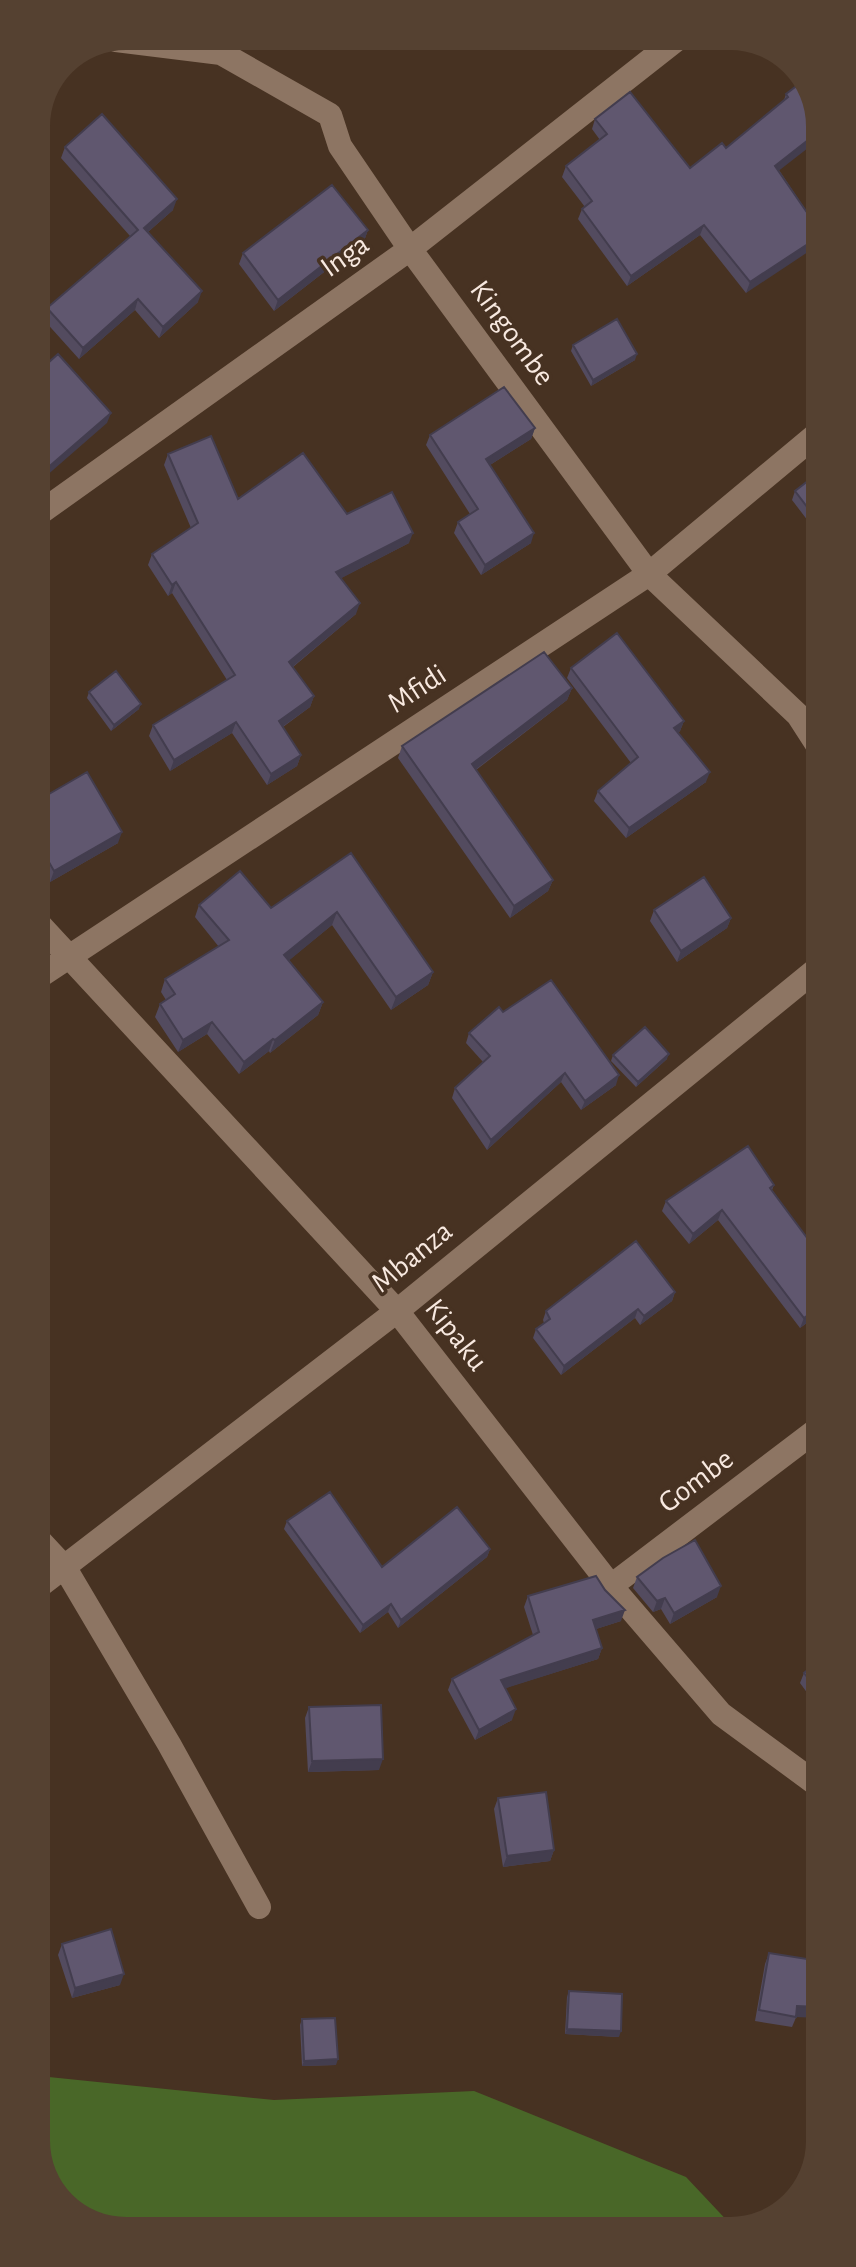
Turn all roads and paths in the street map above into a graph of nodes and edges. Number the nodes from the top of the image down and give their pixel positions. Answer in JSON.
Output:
{"nodes":[{"id":1,"x":197,"y":50,"type":"edge"},
{"id":2,"x":663,"y":50,"type":"edge"},
{"id":3,"x":410,"y":249,"type":"junction"},
{"id":4,"x":806,"y":443,"type":"edge"},
{"id":5,"x":50,"y":506,"type":"edge"},
{"id":6,"x":649,"y":574,"type":"junction"},
{"id":7,"x":806,"y":727,"type":"edge"},
{"id":8,"x":50,"y":937,"type":"edge"},
{"id":9,"x":68,"y":957,"type":"junction"},
{"id":10,"x":50,"y":969,"type":"edge"},
{"id":11,"x":806,"y":978,"type":"edge"},
{"id":12,"x":397,"y":1311,"type":"junction"},
{"id":13,"x":806,"y":1438,"type":"edge"},
{"id":14,"x":50,"y":1552,"type":"edge"},
{"id":15,"x":65,"y":1568,"type":"junction"},
{"id":16,"x":50,"y":1579,"type":"edge"},
{"id":17,"x":611,"y":1586,"type":"junction"},
{"id":18,"x":806,"y":1776,"type":"edge"},
{"id":19,"x":259,"y":1907,"type":"dead end"}],
"edges":[{"from":1,"to":3,"type":"street","name":"Kingombe"},
{"from":2,"to":3,"type":"street","name":"Inga"},
{"from":3,"to":5,"type":"street","name":"Inga"},
{"from":3,"to":6,"type":"street","name":"Kingombe"},
{"from":4,"to":6,"type":"street","name":"Mfidi"},
{"from":6,"to":7,"type":"street","name":"Kingombe"},
{"from":6,"to":9,"type":"street","name":"Mfidi"},
{"from":8,"to":9,"type":"street","name":"Kipaku"},
{"from":9,"to":10,"type":"street","name":"Mfidi"},
{"from":9,"to":12,"type":"street","name":"Kipaku"},
{"from":11,"to":12,"type":"street","name":"Mbanza"},
{"from":12,"to":15,"type":"street","name":"Mbanza"},
{"from":12,"to":17,"type":"street","name":"Kipaku"},
{"from":13,"to":17,"type":"street","name":"Gombe"},
{"from":14,"to":15,"type":"street"},
{"from":15,"to":16,"type":"street","name":"Mbanza"},
{"from":15,"to":19,"type":"street"},
{"from":17,"to":18,"type":"street","name":"Kipaku"}]}
